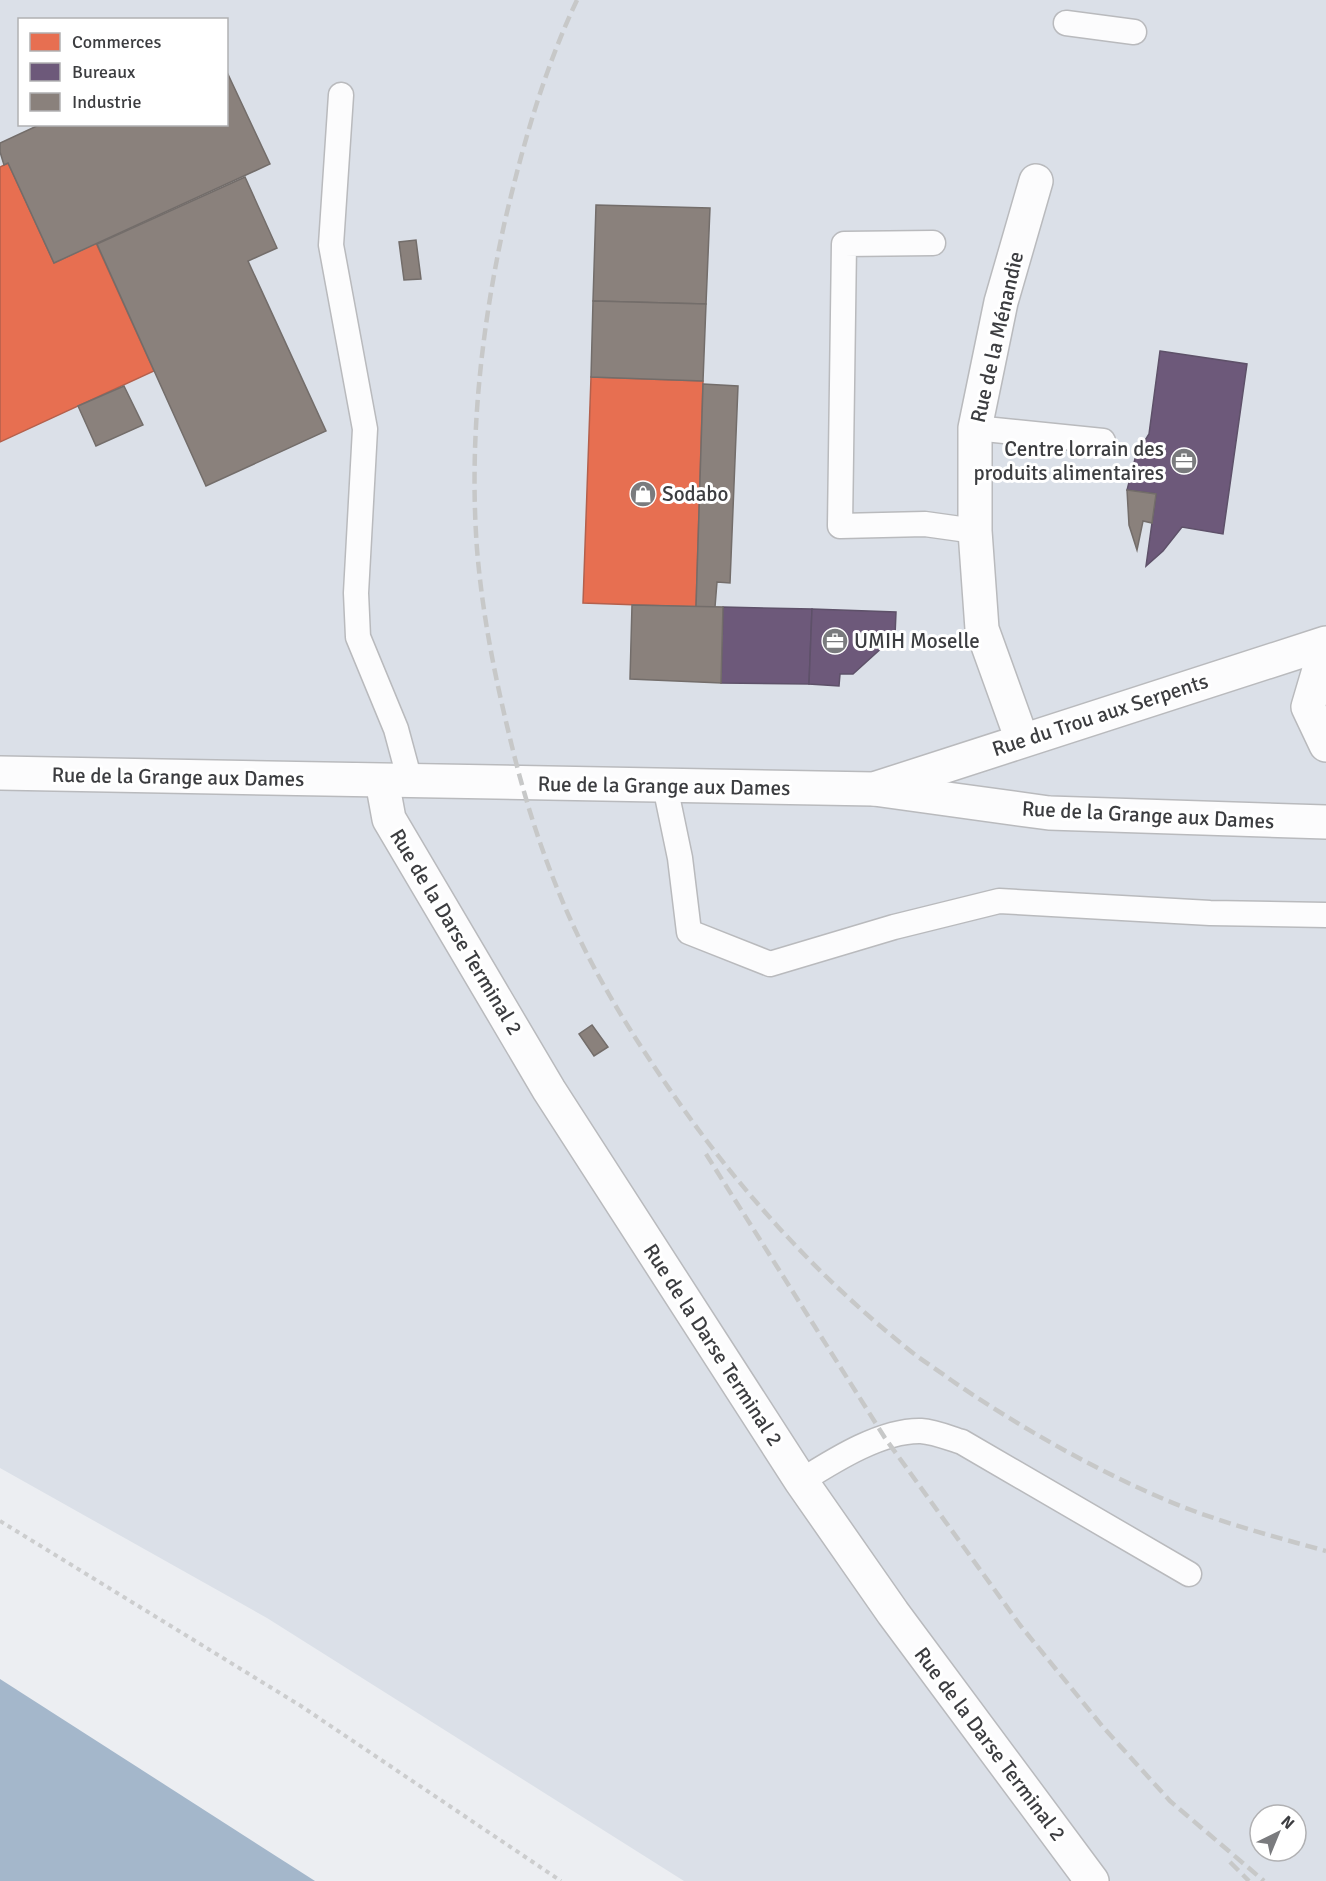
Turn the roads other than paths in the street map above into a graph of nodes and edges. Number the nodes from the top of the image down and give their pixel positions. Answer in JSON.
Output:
{"nodes":[{"id":1,"x":1066,"y":23,"type":"dead end"},
{"id":2,"x":1134,"y":32,"type":"dead end"},
{"id":3,"x":341,"y":95,"type":"dead end"},
{"id":4,"x":1036,"y":181,"type":"dead end"},
{"id":5,"x":933,"y":243,"type":"dead end"},
{"id":6,"x":975,"y":428,"type":"junction"},
{"id":7,"x":1103,"y":441,"type":"dead end"},
{"id":8,"x":975,"y":531,"type":"junction"},
{"id":9,"x":1326,"y":644,"type":"edge"},
{"id":10,"x":1022,"y":740,"type":"junction"},
{"id":11,"x":1326,"y":745,"type":"edge"},
{"id":12,"x":0,"y":773,"type":"edge"},
{"id":13,"x":396,"y":781,"type":"junction"},
{"id":14,"x":665,"y":786,"type":"junction"},
{"id":15,"x":874,"y":789,"type":"junction"},
{"id":16,"x":1326,"y":822,"type":"edge"},
{"id":17,"x":1326,"y":915,"type":"edge"},
{"id":18,"x":801,"y":1481,"type":"junction"},
{"id":19,"x":1189,"y":1574,"type":"dead end"},
{"id":20,"x":1092,"y":1881,"type":"edge"}],
"edges":[{"from":1,"to":2,"type":"lane"},
{"from":3,"to":13,"type":"lane"},
{"from":4,"to":6,"type":"street","name":"Rue de la Ménandie"},
{"from":5,"to":8,"type":"lane"},
{"from":6,"to":7,"type":"lane"},
{"from":6,"to":8,"type":"street","name":"Rue de la Ménandie"},
{"from":8,"to":10,"type":"street","name":"Rue de la Ménandie"},
{"from":9,"to":10,"type":"street","name":"Rue du Trou aux Serpents"},
{"from":9,"to":11,"type":"street"},
{"from":10,"to":15,"type":"street","name":"Rue du Trou aux Serpents"},
{"from":12,"to":13,"type":"street","name":"Rue de la Grange aux Dames"},
{"from":13,"to":14,"type":"street","name":"Rue de la Grange aux Dames"},
{"from":13,"to":18,"type":"street","name":"Rue de la Darse Terminal 2"},
{"from":14,"to":15,"type":"street","name":"Rue de la Grange aux Dames"},
{"from":14,"to":17,"type":"lane"},
{"from":15,"to":16,"type":"street","name":"Rue de la Grange aux Dames"},
{"from":18,"to":19,"type":"lane"},
{"from":18,"to":20,"type":"street","name":"Rue de la Darse Terminal 2"}]}
